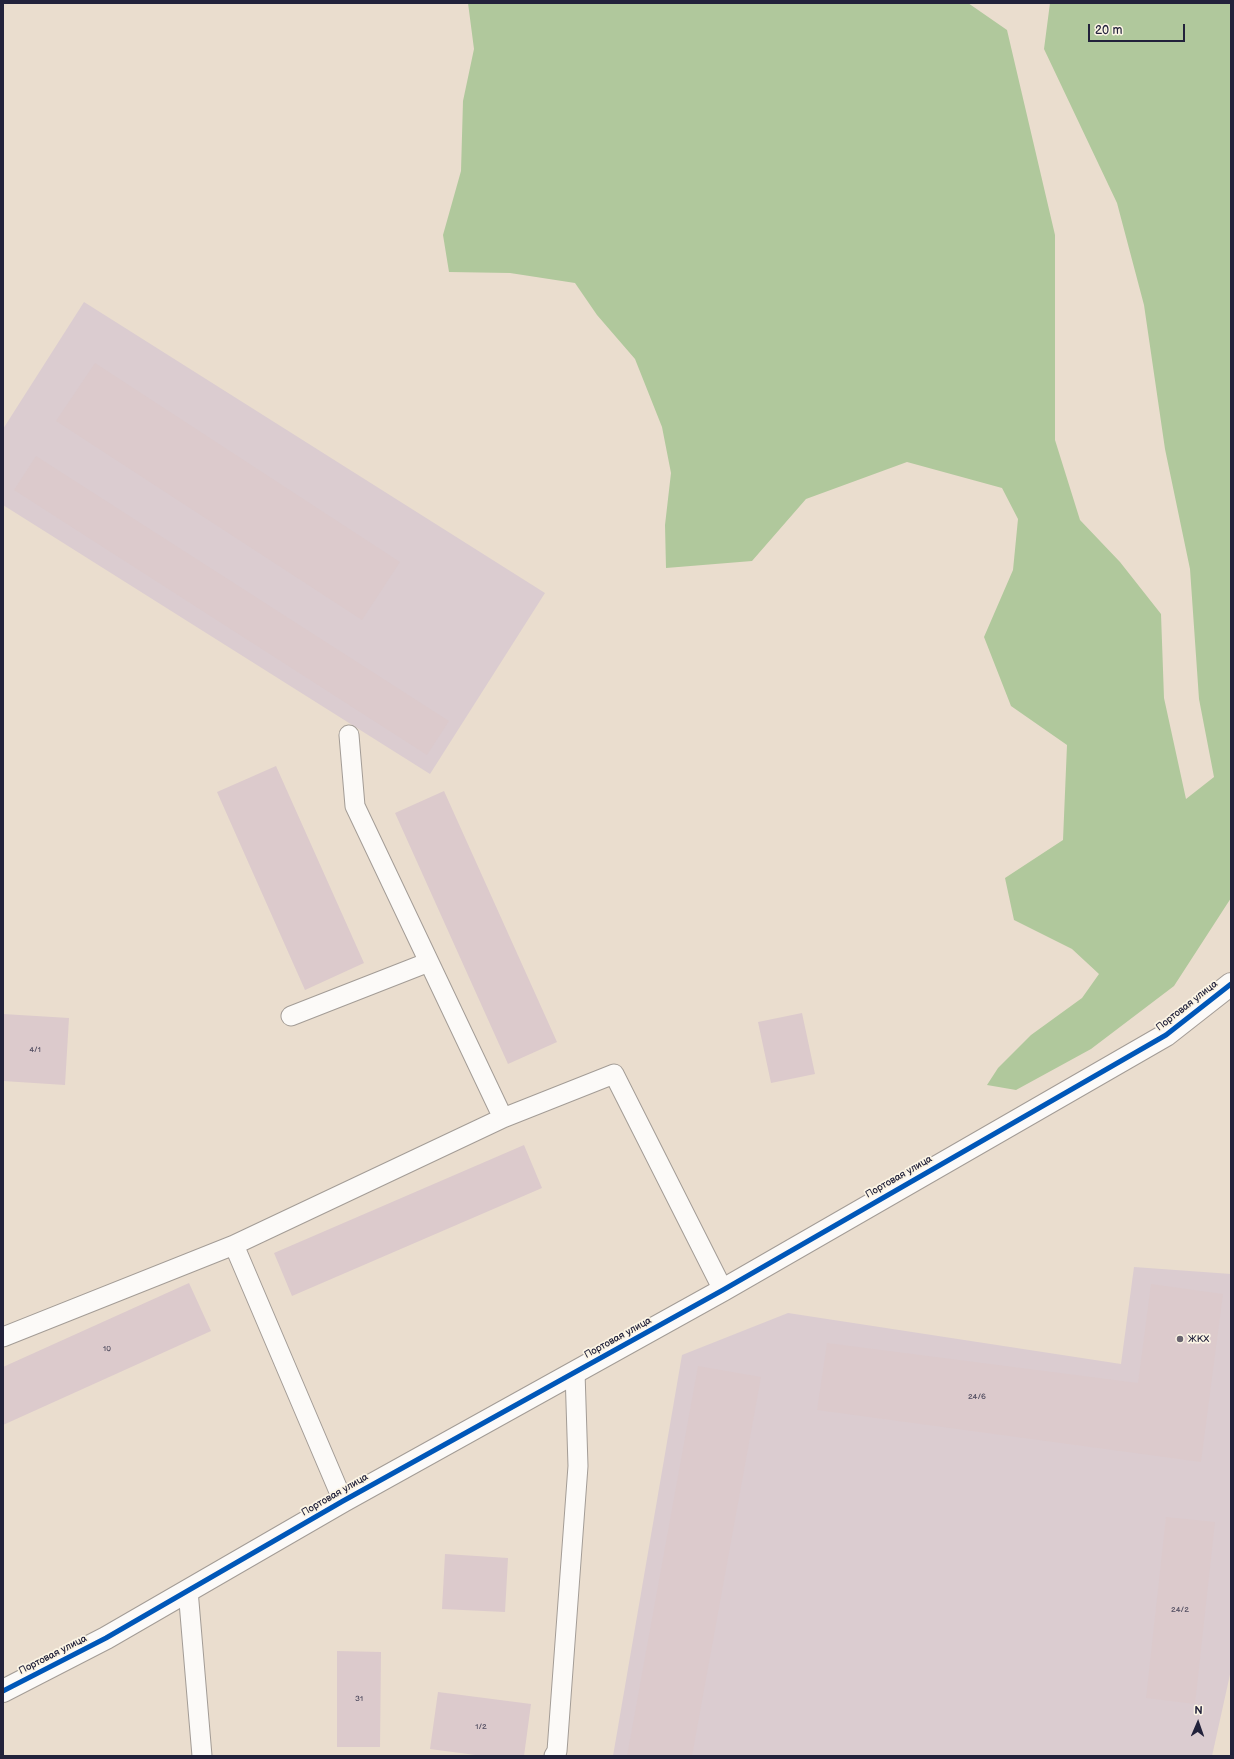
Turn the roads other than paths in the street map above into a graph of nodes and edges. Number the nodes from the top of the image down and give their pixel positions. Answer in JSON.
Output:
{"nodes":[{"id":1,"x":349,"y":735,"type":"dead end"},
{"id":2,"x":429,"y":962,"type":"junction"},
{"id":3,"x":1231,"y":984,"type":"edge"},
{"id":4,"x":291,"y":1016,"type":"dead end"},
{"id":5,"x":503,"y":1118,"type":"junction"},
{"id":6,"x":234,"y":1245,"type":"junction"},
{"id":7,"x":723,"y":1290,"type":"junction"},
{"id":8,"x":3,"y":1337,"type":"edge"},
{"id":9,"x":575,"y":1372,"type":"junction"},
{"id":10,"x":343,"y":1500,"type":"junction"},
{"id":11,"x":188,"y":1590,"type":"junction"},
{"id":12,"x":3,"y":1691,"type":"edge"},
{"id":13,"x":202,"y":1756,"type":"edge"},
{"id":14,"x":554,"y":1756,"type":"edge"}],
"edges":[{"from":1,"to":2,"type":"lane"},
{"from":2,"to":4,"type":"lane"},
{"from":2,"to":5,"type":"lane"},
{"from":3,"to":7,"type":"street","name":"Портовая улица"},
{"from":5,"to":6,"type":"lane"},
{"from":5,"to":7,"type":"lane"},
{"from":6,"to":8,"type":"lane"},
{"from":6,"to":10,"type":"lane"},
{"from":7,"to":9,"type":"street","name":"Портовая улица"},
{"from":9,"to":10,"type":"street","name":"Портовая улица"},
{"from":9,"to":14,"type":"lane"},
{"from":10,"to":11,"type":"street","name":"Портовая улица"},
{"from":11,"to":12,"type":"street","name":"Портовая улица"},
{"from":11,"to":13,"type":"lane"}]}
